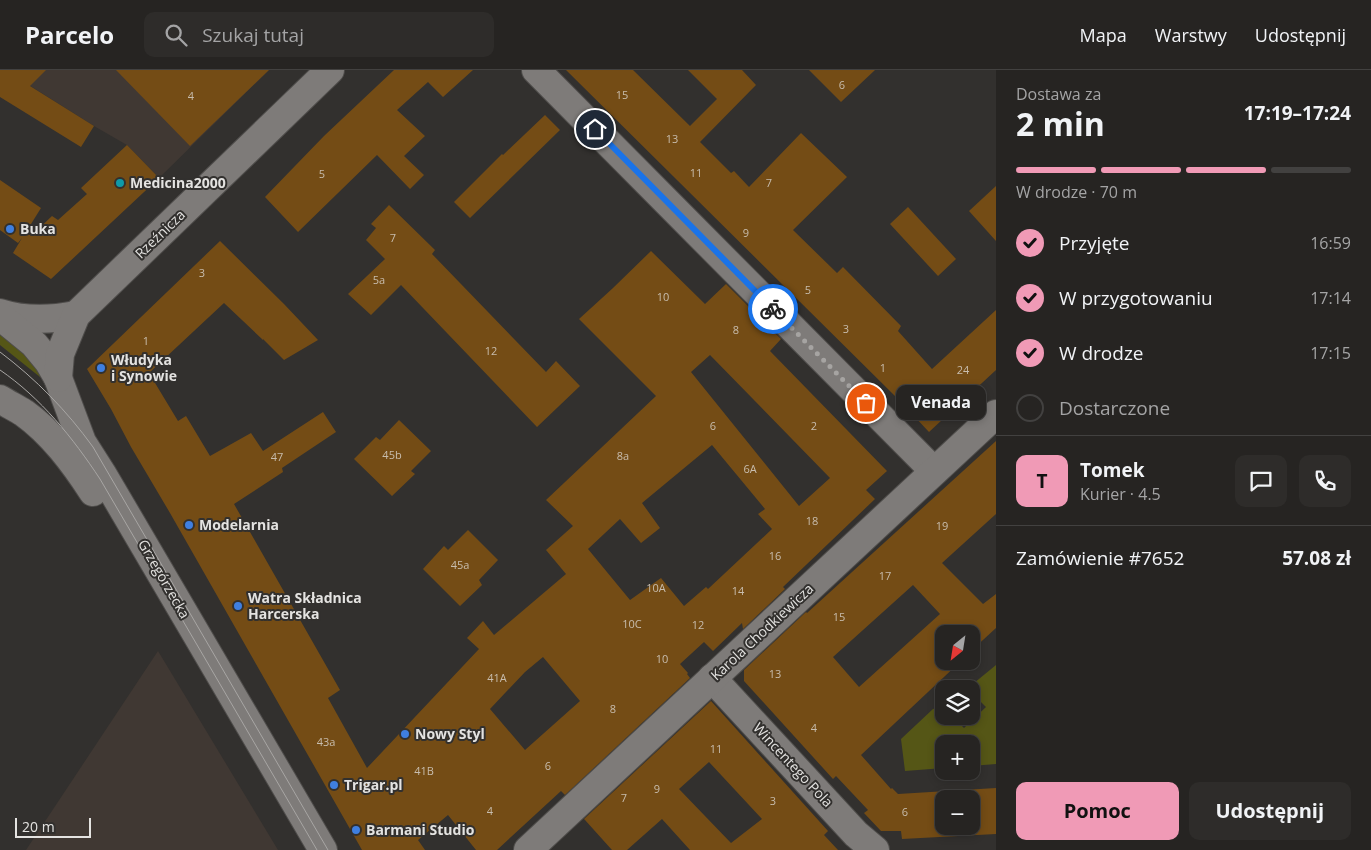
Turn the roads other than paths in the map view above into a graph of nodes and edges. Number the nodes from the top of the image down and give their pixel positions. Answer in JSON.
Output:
{"nodes":[{"id":1,"x":330,"y":70,"type":"edge"},
{"id":2,"x":536,"y":70,"type":"edge"},
{"id":3,"x":0,"y":315,"type":"edge"},
{"id":4,"x":76,"y":315,"type":"junction"},
{"id":5,"x":58,"y":378,"type":"junction"},
{"id":6,"x":0,"y":399,"type":"edge"},
{"id":7,"x":996,"y":414,"type":"edge"},
{"id":8,"x":934,"y":471,"type":"junction"},
{"id":9,"x":712,"y":678,"type":"junction"},
{"id":10,"x":302,"y":850,"type":"edge"},
{"id":11,"x":323,"y":850,"type":"edge"},
{"id":12,"x":528,"y":850,"type":"edge"},
{"id":13,"x":875,"y":850,"type":"edge"}],
"edges":[{"from":1,"to":4,"type":"street","name":"Rzeźnicza"},
{"from":2,"to":8,"type":"street"},
{"from":3,"to":4,"type":"street"},
{"from":3,"to":5,"type":"street","name":"Grzegórzecka"},
{"from":4,"to":5,"type":"street","name":"Rzeźnicza"},
{"from":5,"to":11,"type":"street","name":"Grzegórzecka"},
{"from":6,"to":10,"type":"street","name":"Grzegórzecka"},
{"from":7,"to":8,"type":"street","name":"Karola Chodkiewicza"},
{"from":8,"to":9,"type":"street","name":"Karola Chodkiewicza"},
{"from":9,"to":12,"type":"street","name":"Karola Chodkiewicza"},
{"from":9,"to":13,"type":"street","name":"Wincentego Pola"}]}
